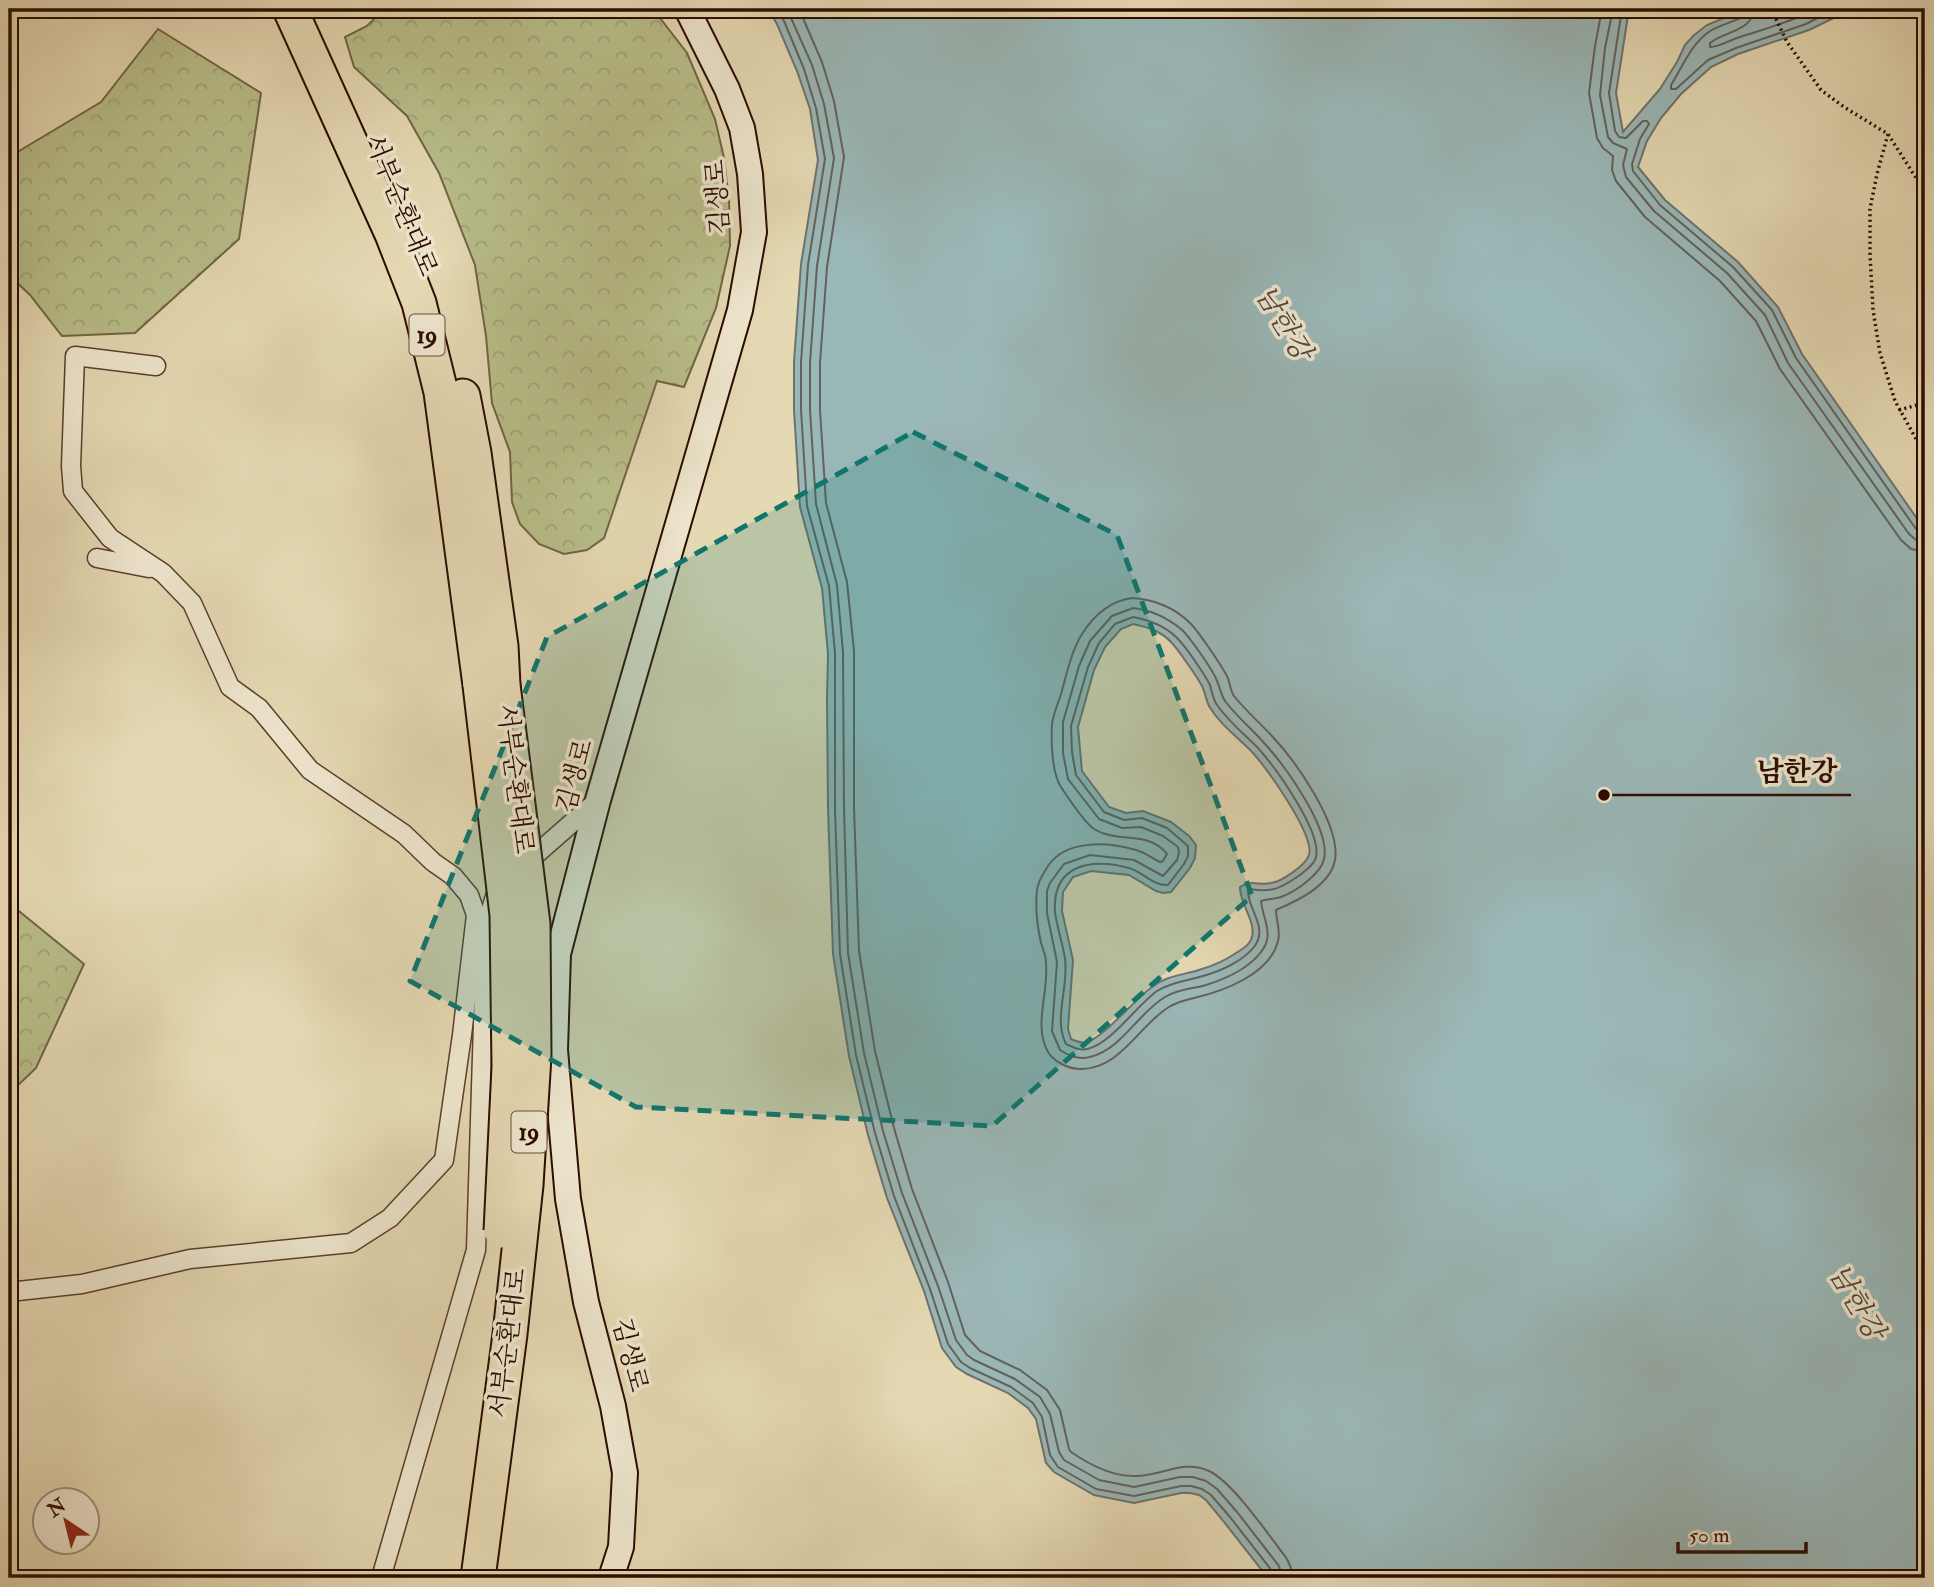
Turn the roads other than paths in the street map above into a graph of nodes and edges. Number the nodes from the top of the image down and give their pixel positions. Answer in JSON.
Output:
{"nodes":[{"id":1,"x":290,"y":9,"type":"edge"},
{"id":2,"x":312,"y":9,"type":"edge"},
{"id":3,"x":687,"y":9,"type":"edge"},
{"id":4,"x":156,"y":366,"type":"dead end"},
{"id":5,"x":97,"y":558,"type":"dead end"},
{"id":6,"x":160,"y":571,"type":"junction"},
{"id":7,"x":492,"y":685,"type":"junction"},
{"id":8,"x":598,"y":800,"type":"junction"},
{"id":9,"x":556,"y":1022,"type":"junction"},
{"id":10,"x":483,"y":1031,"type":"junction"},
{"id":11,"x":462,"y":1035,"type":"junction"},
{"id":12,"x":9,"y":1292,"type":"edge"},
{"id":13,"x":381,"y":1578,"type":"edge"},
{"id":14,"x":458,"y":1578,"type":"edge"},
{"id":15,"x":478,"y":1578,"type":"edge"},
{"id":16,"x":611,"y":1578,"type":"edge"}],
"edges":[{"from":1,"to":7,"type":"highway","name":"서부순환대로","number":"19"},
{"from":2,"to":7,"type":"highway","name":"서부순환대로","number":"19"},
{"from":3,"to":8,"type":"street","name":"김생로"},
{"from":4,"to":6,"type":"street"},
{"from":5,"to":6,"type":"street"},
{"from":6,"to":11,"type":"street"},
{"from":7,"to":14,"type":"highway","name":"서부순환대로","number":"19","bridge":true},
{"from":7,"to":15,"type":"highway","name":"서부순환대로","number":"19","bridge":true},
{"from":8,"to":9,"type":"street","name":"김생로"},
{"from":8,"to":10,"type":"street"},
{"from":9,"to":10,"type":"street"},
{"from":9,"to":16,"type":"street","name":"김생로"},
{"from":10,"to":11,"type":"street"},
{"from":10,"to":13,"type":"street"},
{"from":11,"to":12,"type":"street"}]}
